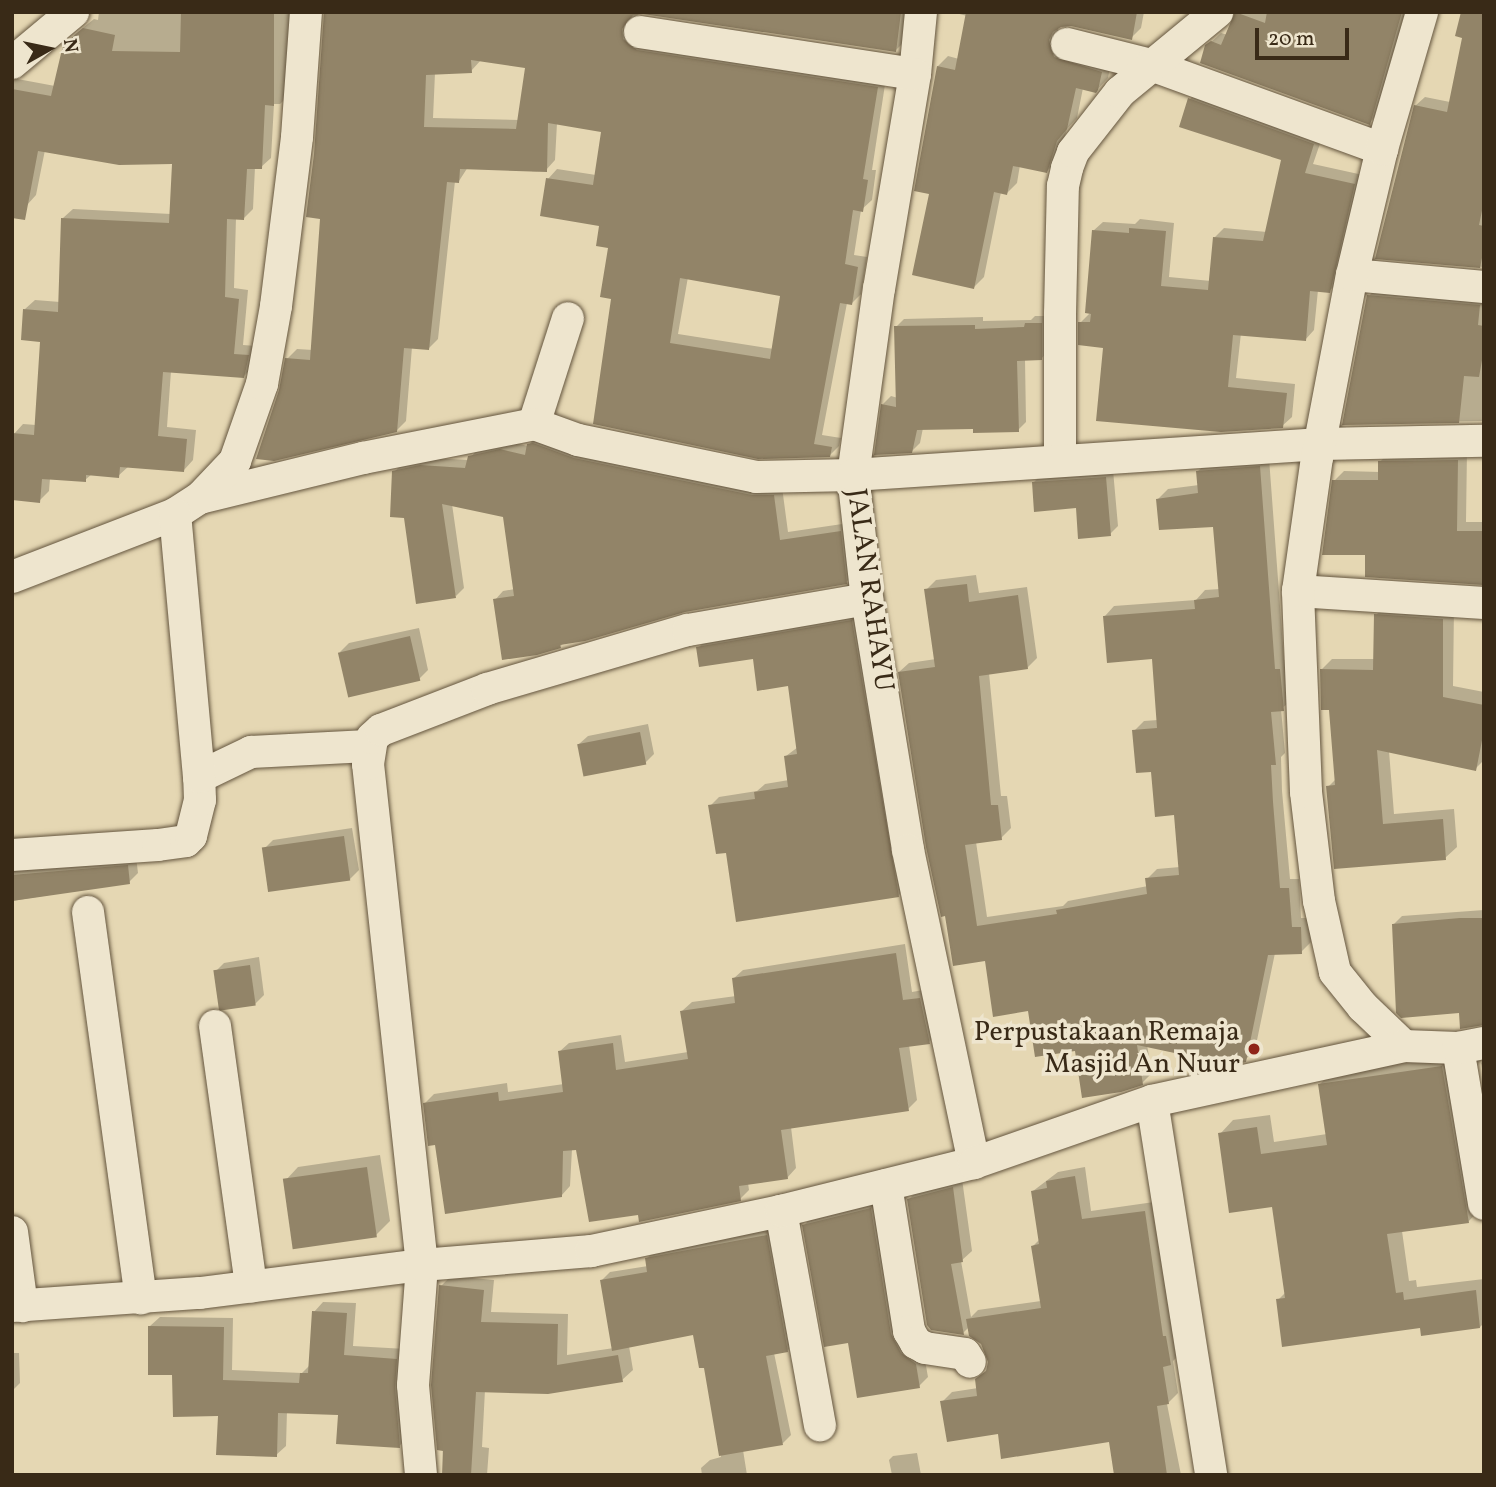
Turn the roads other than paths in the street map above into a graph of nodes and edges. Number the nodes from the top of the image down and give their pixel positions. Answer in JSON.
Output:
{"nodes":[{"id":1,"x":73,"y":12,"type":"edge"},
{"id":2,"x":306,"y":12,"type":"edge"},
{"id":3,"x":922,"y":12,"type":"edge"},
{"id":4,"x":1217,"y":12,"type":"edge"},
{"id":5,"x":1422,"y":12,"type":"edge"},
{"id":6,"x":640,"y":32,"type":"dead end"},
{"id":7,"x":1067,"y":44,"type":"dead end"},
{"id":8,"x":12,"y":62,"type":"edge"},
{"id":9,"x":1151,"y":65,"type":"junction"},
{"id":10,"x":915,"y":74,"type":"junction"},
{"id":11,"x":1382,"y":149,"type":"junction"},
{"id":12,"x":1352,"y":275,"type":"junction"},
{"id":13,"x":1484,"y":286,"type":"edge"},
{"id":14,"x":568,"y":318,"type":"dead end"},
{"id":15,"x":534,"y":424,"type":"junction"},
{"id":16,"x":1484,"y":441,"type":"edge"},
{"id":17,"x":1321,"y":444,"type":"junction"},
{"id":18,"x":1060,"y":461,"type":"junction"},
{"id":19,"x":853,"y":475,"type":"junction"},
{"id":20,"x":187,"y":506,"type":"junction"},
{"id":21,"x":12,"y":577,"type":"edge"},
{"id":22,"x":1298,"y":592,"type":"junction"},
{"id":23,"x":867,"y":599,"type":"junction"},
{"id":24,"x":1484,"y":603,"type":"edge"},
{"id":25,"x":369,"y":746,"type":"junction"},
{"id":26,"x":199,"y":777,"type":"junction"},
{"id":27,"x":12,"y":855,"type":"edge"},
{"id":28,"x":88,"y":912,"type":"dead end"},
{"id":29,"x":215,"y":1026,"type":"dead end"},
{"id":30,"x":1404,"y":1046,"type":"junction"},
{"id":31,"x":1471,"y":1046,"type":"edge"},
{"id":32,"x":1152,"y":1101,"type":"junction"},
{"id":33,"x":974,"y":1163,"type":"junction"},
{"id":34,"x":886,"y":1185,"type":"junction"},
{"id":35,"x":1484,"y":1204,"type":"edge"},
{"id":36,"x":781,"y":1211,"type":"junction"},
{"id":37,"x":12,"y":1232,"type":"edge"},
{"id":38,"x":422,"y":1265,"type":"junction"},
{"id":39,"x":251,"y":1287,"type":"junction"},
{"id":40,"x":141,"y":1298,"type":"junction"},
{"id":41,"x":17,"y":1306,"type":"edge"},
{"id":42,"x":970,"y":1362,"type":"dead end"},
{"id":43,"x":820,"y":1425,"type":"dead end"},
{"id":44,"x":421,"y":1475,"type":"edge"},
{"id":45,"x":1211,"y":1475,"type":"edge"}],
"edges":[{"from":1,"to":8,"type":"street"},
{"from":2,"to":20,"type":"street"},
{"from":3,"to":10,"type":"street","name":"JALAN RAHAYU"},
{"from":4,"to":9,"type":"street"},
{"from":5,"to":11,"type":"street"},
{"from":6,"to":10,"type":"street"},
{"from":7,"to":9,"type":"street"},
{"from":9,"to":11,"type":"street"},
{"from":9,"to":18,"type":"street"},
{"from":10,"to":19,"type":"street","name":"JALAN RAHAYU"},
{"from":11,"to":12,"type":"street"},
{"from":12,"to":13,"type":"street"},
{"from":12,"to":17,"type":"street"},
{"from":14,"to":15,"type":"street"},
{"from":15,"to":19,"type":"street"},
{"from":15,"to":20,"type":"street"},
{"from":16,"to":17,"type":"street"},
{"from":17,"to":18,"type":"street"},
{"from":17,"to":22,"type":"street"},
{"from":18,"to":19,"type":"street"},
{"from":19,"to":23,"type":"street","name":"JALAN RAHAYU"},
{"from":20,"to":21,"type":"street"},
{"from":20,"to":26,"type":"street"},
{"from":22,"to":24,"type":"street"},
{"from":22,"to":30,"type":"street"},
{"from":23,"to":25,"type":"street"},
{"from":23,"to":33,"type":"street","name":"JALAN RAHAYU"},
{"from":25,"to":26,"type":"street"},
{"from":25,"to":38,"type":"street"},
{"from":26,"to":27,"type":"street"},
{"from":28,"to":40,"type":"street"},
{"from":29,"to":39,"type":"street"},
{"from":30,"to":31,"type":"street"},
{"from":30,"to":32,"type":"street"},
{"from":31,"to":35,"type":"street"},
{"from":32,"to":33,"type":"street"},
{"from":32,"to":45,"type":"street"},
{"from":33,"to":34,"type":"street"},
{"from":34,"to":36,"type":"street"},
{"from":34,"to":42,"type":"street"},
{"from":36,"to":38,"type":"street"},
{"from":36,"to":43,"type":"street"},
{"from":37,"to":41,"type":"street"},
{"from":38,"to":39,"type":"street"},
{"from":38,"to":44,"type":"street"},
{"from":39,"to":40,"type":"street"},
{"from":40,"to":41,"type":"street"}]}
